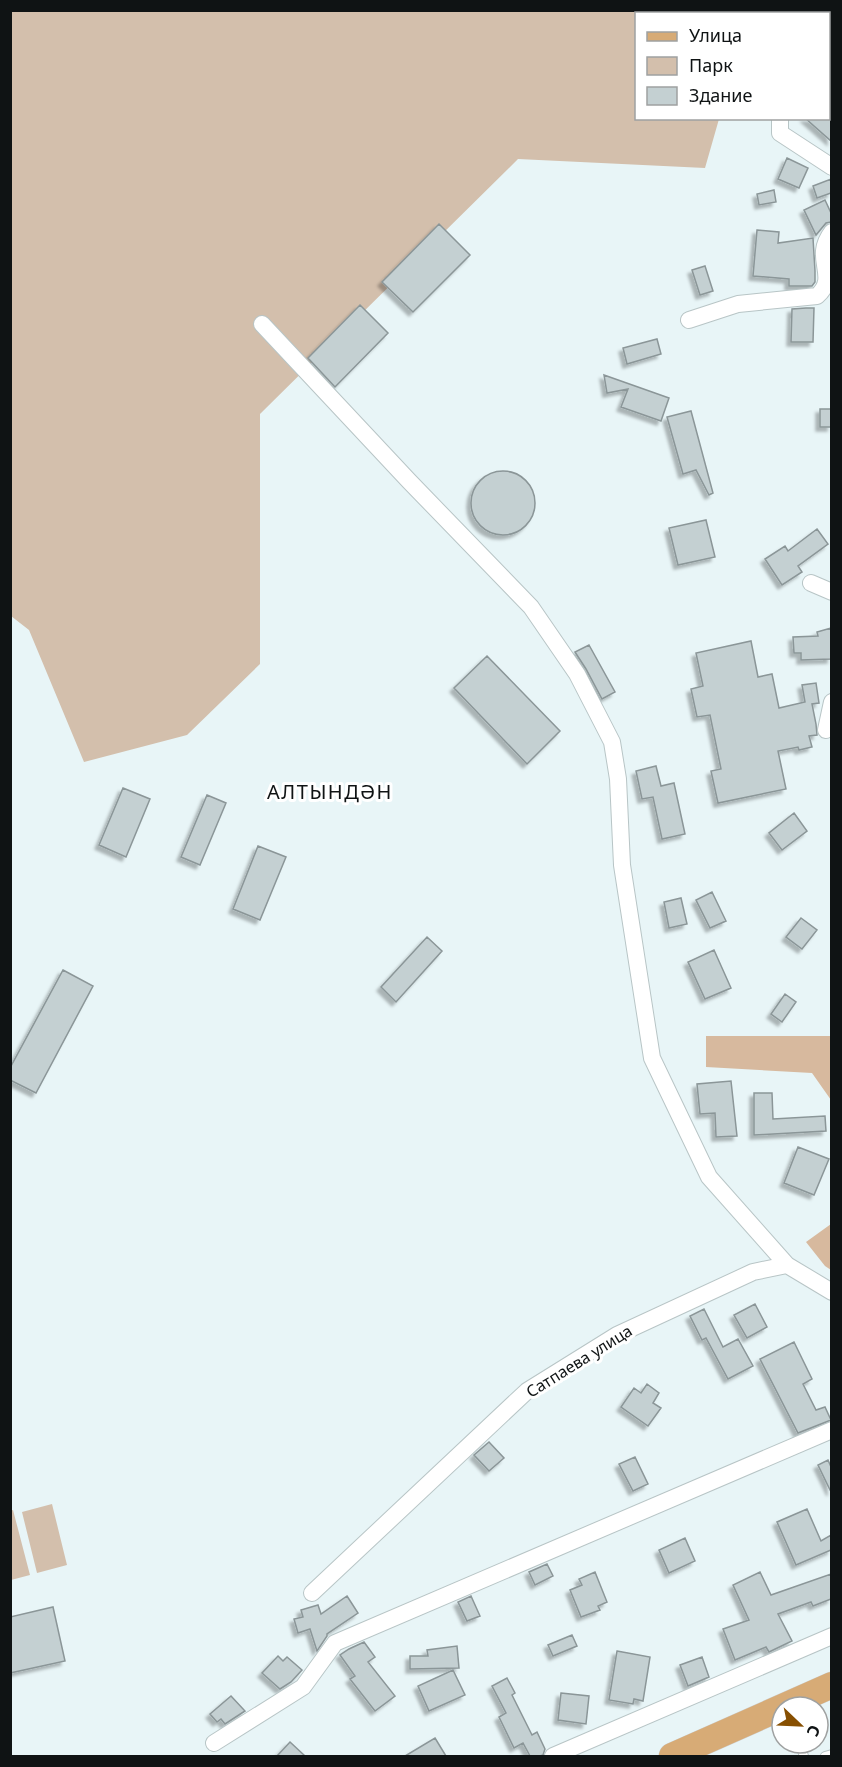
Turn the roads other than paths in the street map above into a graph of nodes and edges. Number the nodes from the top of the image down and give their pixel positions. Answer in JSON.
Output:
{"nodes":[{"id":1,"x":780,"y":120,"type":"edge"},
{"id":2,"x":831,"y":167,"type":"edge"},
{"id":3,"x":831,"y":232,"type":"edge"},
{"id":4,"x":689,"y":320,"type":"dead end"},
{"id":5,"x":262,"y":324,"type":"dead end"},
{"id":6,"x":811,"y":583,"type":"dead end"},
{"id":7,"x":831,"y":592,"type":"edge"},
{"id":8,"x":831,"y":702,"type":"edge"},
{"id":9,"x":826,"y":730,"type":"dead end"},
{"id":10,"x":787,"y":1265,"type":"junction"},
{"id":11,"x":831,"y":1292,"type":"edge"},
{"id":12,"x":831,"y":1430,"type":"edge"},
{"id":13,"x":312,"y":1593,"type":"dead end"},
{"id":14,"x":831,"y":1636,"type":"edge"},
{"id":15,"x":831,"y":1685,"type":"edge"},
{"id":16,"x":810,"y":1695,"type":"edge"},
{"id":17,"x":770,"y":1713,"type":"edge"},
{"id":18,"x":214,"y":1743,"type":"dead end"},
{"id":19,"x":831,"y":1754,"type":"edge"},
{"id":20,"x":553,"y":1756,"type":"edge"},
{"id":21,"x":672,"y":1756,"type":"edge"},
{"id":22,"x":825,"y":1756,"type":"edge"}],
"edges":[{"from":1,"to":2,"type":"street"},
{"from":3,"to":4,"type":"street"},
{"from":5,"to":10,"type":"street"},
{"from":6,"to":7,"type":"street"},
{"from":8,"to":9,"type":"street"},
{"from":10,"to":11,"type":"street"},
{"from":10,"to":13,"type":"street","name":"Сатпаева улица"},
{"from":12,"to":18,"type":"street"},
{"from":14,"to":20,"type":"street"},
{"from":15,"to":16,"type":"main road"},
{"from":17,"to":21,"type":"main road"},
{"from":19,"to":22,"type":"lane"}]}
